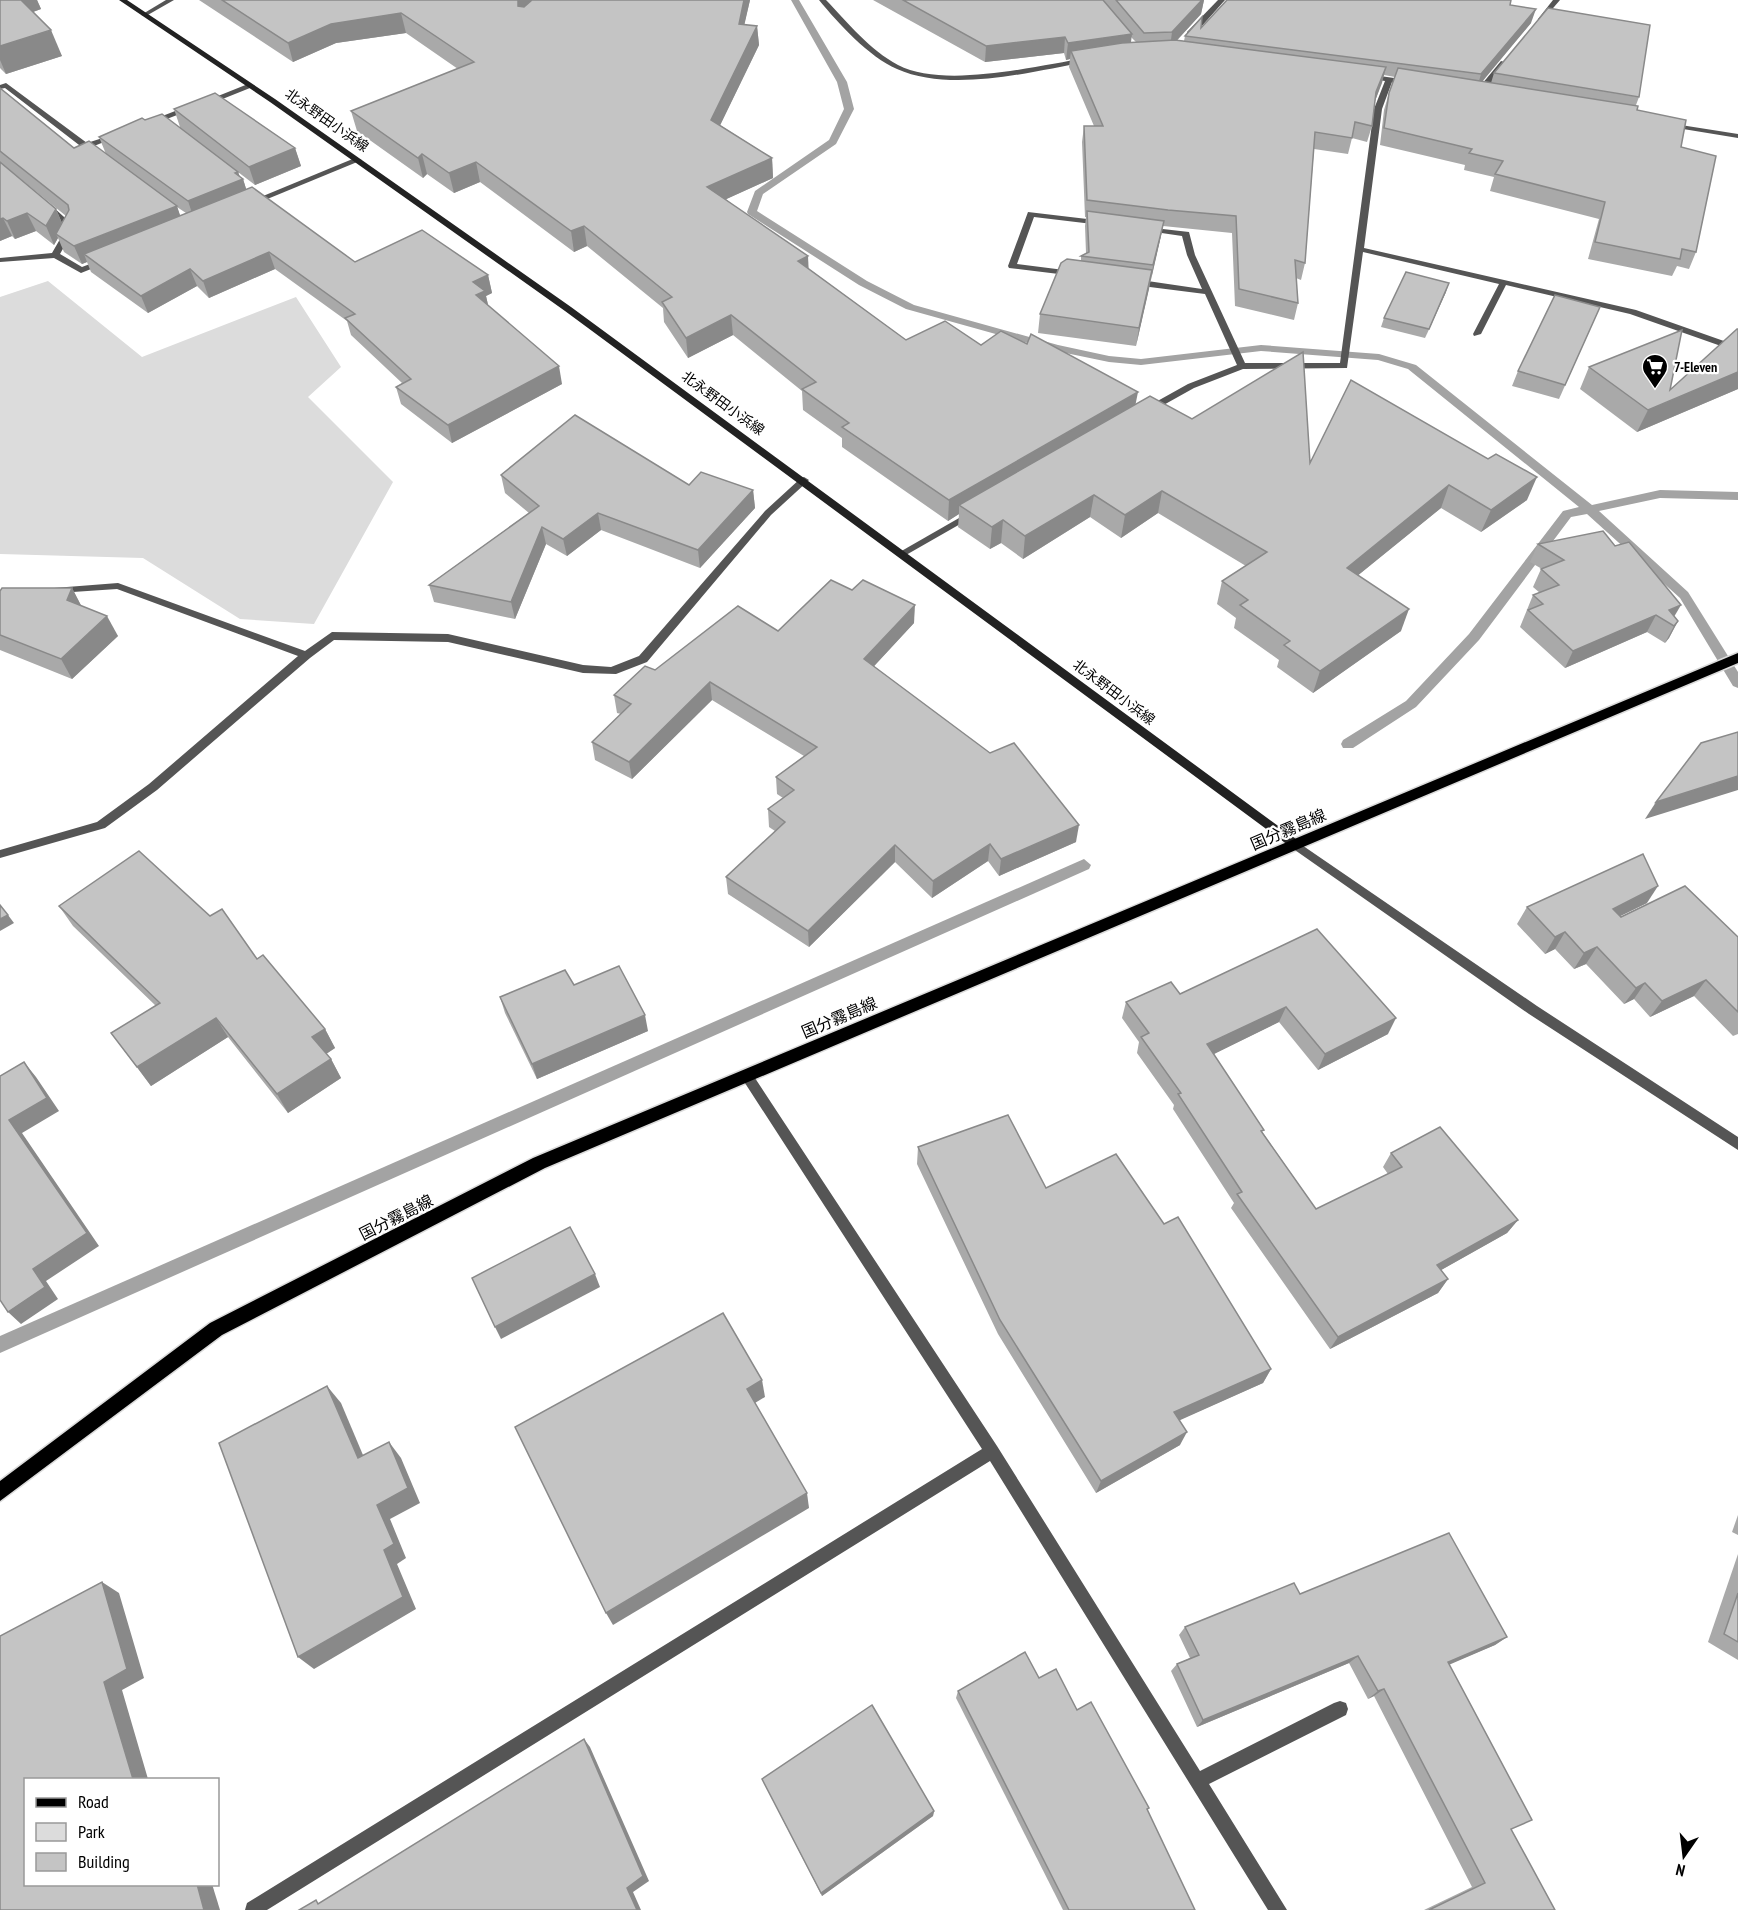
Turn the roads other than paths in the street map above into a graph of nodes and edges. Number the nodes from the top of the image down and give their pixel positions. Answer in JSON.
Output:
{"nodes":[{"id":1,"x":122,"y":0,"type":"edge"},
{"id":2,"x":171,"y":0,"type":"edge"},
{"id":3,"x":822,"y":0,"type":"edge"},
{"id":4,"x":1222,"y":0,"type":"edge"},
{"id":5,"x":1557,"y":0,"type":"edge"},
{"id":6,"x":144,"y":15,"type":"junction"},
{"id":7,"x":1530,"y":31,"type":"edge"},
{"id":8,"x":1181,"y":44,"type":"edge"},
{"id":9,"x":1509,"y":57,"type":"edge"},
{"id":10,"x":1098,"y":58,"type":"edge"},
{"id":11,"x":1365,"y":76,"type":"edge"},
{"id":12,"x":1389,"y":79,"type":"junction"},
{"id":13,"x":1419,"y":83,"type":"edge"},
{"id":14,"x":251,"y":86,"type":"junction"},
{"id":15,"x":0,"y":87,"type":"edge"},
{"id":16,"x":1470,"y":90,"type":"edge"},
{"id":17,"x":1480,"y":92,"type":"junction"},
{"id":18,"x":1491,"y":94,"type":"edge"},
{"id":19,"x":161,"y":119,"type":"junction"},
{"id":20,"x":1658,"y":122,"type":"edge"},
{"id":21,"x":170,"y":126,"type":"edge"},
{"id":22,"x":140,"y":127,"type":"edge"},
{"id":23,"x":129,"y":130,"type":"edge"},
{"id":24,"x":1738,"y":136,"type":"edge"},
{"id":25,"x":86,"y":146,"type":"junction"},
{"id":26,"x":95,"y":153,"type":"edge"},
{"id":27,"x":358,"y":160,"type":"junction"},
{"id":28,"x":254,"y":190,"type":"edge"},
{"id":29,"x":263,"y":198,"type":"junction"},
{"id":30,"x":44,"y":204,"type":"edge"},
{"id":31,"x":243,"y":206,"type":"edge"},
{"id":32,"x":1108,"y":224,"type":"edge"},
{"id":33,"x":1142,"y":229,"type":"edge"},
{"id":34,"x":1359,"y":249,"type":"junction"},
{"id":35,"x":55,"y":255,"type":"junction"},
{"id":36,"x":2,"y":257,"type":"edge"},
{"id":37,"x":112,"y":258,"type":"edge"},
{"id":38,"x":1081,"y":276,"type":"edge"},
{"id":39,"x":1127,"y":282,"type":"edge"},
{"id":40,"x":1504,"y":282,"type":"junction"},
{"id":41,"x":1207,"y":292,"type":"junction"},
{"id":42,"x":1477,"y":334,"type":"dead end"},
{"id":43,"x":1738,"y":349,"type":"edge"},
{"id":44,"x":1242,"y":366,"type":"junction"},
{"id":45,"x":1142,"y":413,"type":"edge"},
{"id":46,"x":804,"y":480,"type":"junction"},
{"id":47,"x":981,"y":508,"type":"edge"},
{"id":48,"x":903,"y":553,"type":"junction"},
{"id":49,"x":43,"y":591,"type":"edge"},
{"id":50,"x":306,"y":655,"type":"junction"},
{"id":51,"x":1738,"y":658,"type":"edge"},
{"id":52,"x":1296,"y":845,"type":"junction"},
{"id":53,"x":0,"y":854,"type":"edge"},
{"id":54,"x":747,"y":1076,"type":"junction"},
{"id":55,"x":1738,"y":1144,"type":"edge"},
{"id":56,"x":992,"y":1451,"type":"junction"},
{"id":57,"x":0,"y":1492,"type":"edge"},
{"id":58,"x":1340,"y":1709,"type":"dead end"},
{"id":59,"x":1197,"y":1781,"type":"junction"},
{"id":60,"x":253,"y":1909,"type":"edge"},
{"id":61,"x":1278,"y":1910,"type":"edge"}],
"edges":[{"from":1,"to":6,"type":"main road","name":"北永野田小浜線"},
{"from":2,"to":6,"type":"street"},
{"from":3,"to":10,"type":"street"},
{"from":4,"to":8,"type":"street"},
{"from":5,"to":7,"type":"street"},
{"from":6,"to":14,"type":"main road","name":"北永野田小浜線"},
{"from":9,"to":17,"type":"street"},
{"from":11,"to":12,"type":"street"},
{"from":12,"to":13,"type":"street"},
{"from":12,"to":34,"type":"street"},
{"from":14,"to":19,"type":"street"},
{"from":14,"to":27,"type":"main road","name":"北永野田小浜線"},
{"from":15,"to":25,"type":"street"},
{"from":16,"to":17,"type":"street"},
{"from":17,"to":18,"type":"street"},
{"from":19,"to":21,"type":"street"},
{"from":19,"to":22,"type":"street"},
{"from":20,"to":24,"type":"street"},
{"from":23,"to":25,"type":"street"},
{"from":25,"to":26,"type":"street"},
{"from":27,"to":29,"type":"street"},
{"from":27,"to":46,"type":"main road","name":"北永野田小浜線"},
{"from":28,"to":29,"type":"street"},
{"from":29,"to":31,"type":"street"},
{"from":30,"to":35,"type":"street"},
{"from":32,"to":38,"type":"street"},
{"from":33,"to":41,"type":"street"},
{"from":34,"to":40,"type":"street"},
{"from":34,"to":44,"type":"street"},
{"from":35,"to":36,"type":"street"},
{"from":35,"to":37,"type":"street"},
{"from":39,"to":41,"type":"street"},
{"from":40,"to":42,"type":"street"},
{"from":40,"to":43,"type":"street"},
{"from":41,"to":44,"type":"street"},
{"from":44,"to":45,"type":"street"},
{"from":46,"to":48,"type":"main road","name":"北永野田小浜線"},
{"from":46,"to":50,"type":"street"},
{"from":47,"to":48,"type":"street"},
{"from":48,"to":52,"type":"main road","name":"北永野田小浜線"},
{"from":49,"to":50,"type":"street"},
{"from":50,"to":53,"type":"street"},
{"from":51,"to":52,"type":"main road","name":"国分霧島線"},
{"from":52,"to":54,"type":"main road","name":"国分霧島線"},
{"from":52,"to":55,"type":"street"},
{"from":54,"to":56,"type":"street"},
{"from":54,"to":57,"type":"main road","name":"国分霧島線"},
{"from":56,"to":59,"type":"street"},
{"from":56,"to":60,"type":"street"},
{"from":58,"to":59,"type":"street"},
{"from":59,"to":61,"type":"street"}]}
